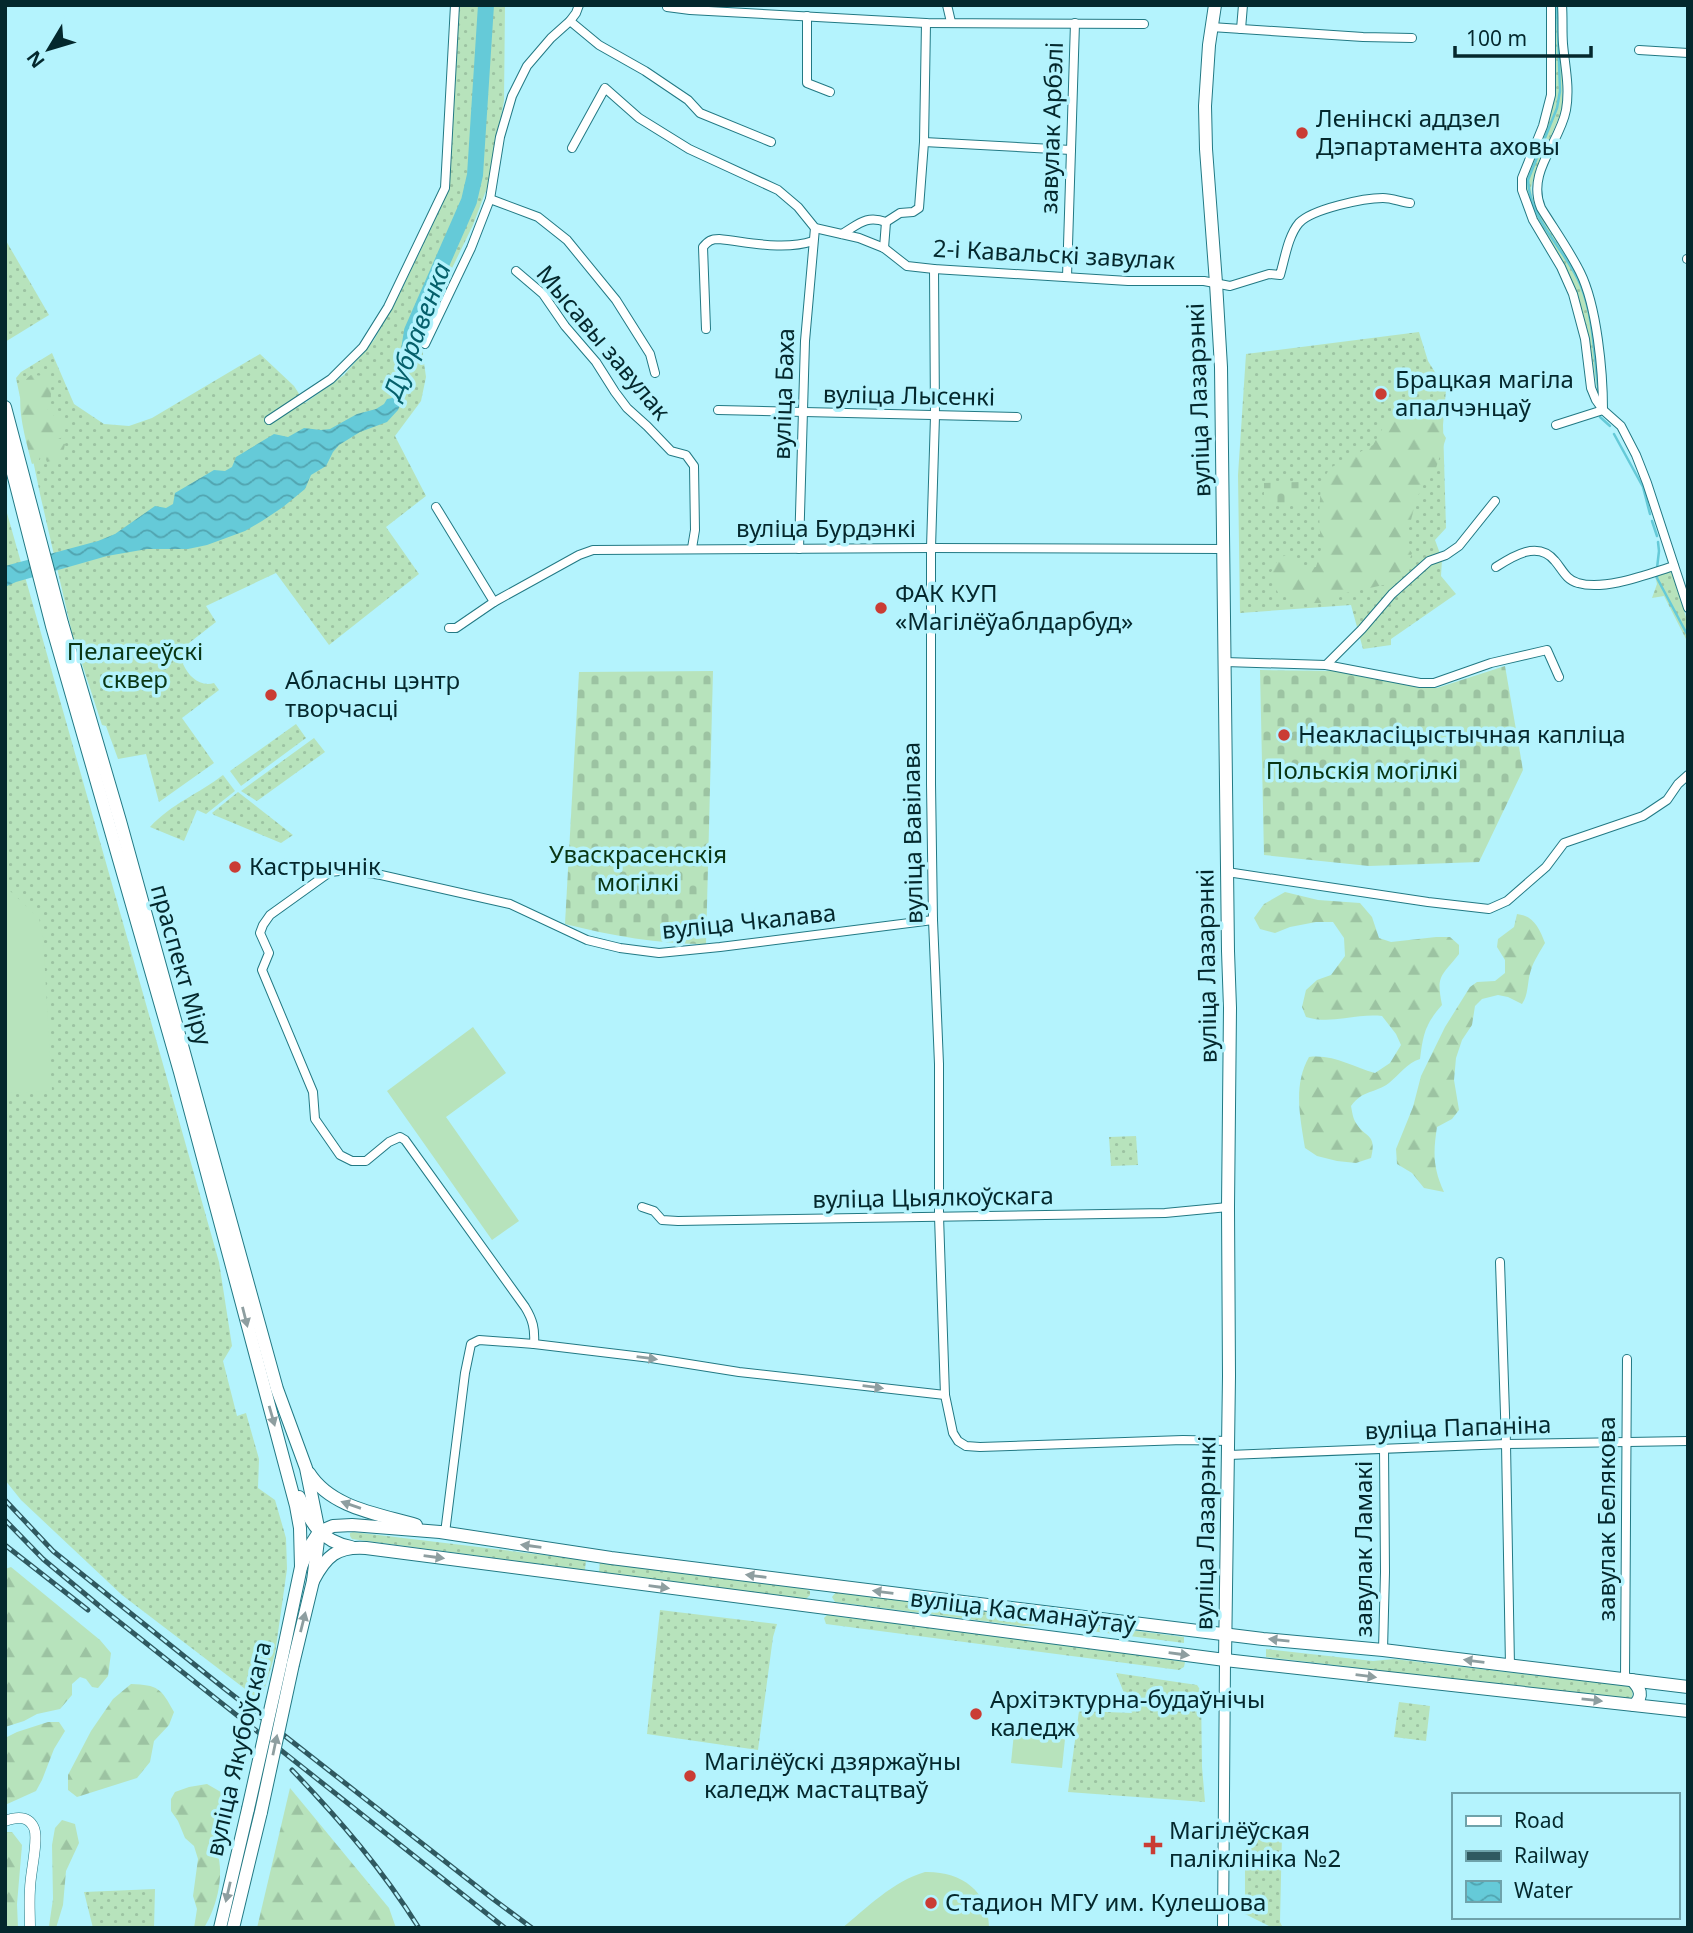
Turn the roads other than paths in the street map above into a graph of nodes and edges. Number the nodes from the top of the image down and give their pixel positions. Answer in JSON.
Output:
{"nodes":[{"id":1,"x":455,"y":5,"type":"edge"},
{"id":2,"x":579,"y":5,"type":"edge"},
{"id":3,"x":947,"y":5,"type":"edge"},
{"id":4,"x":1215,"y":5,"type":"edge"},
{"id":5,"x":1243,"y":5,"type":"edge"},
{"id":6,"x":1551,"y":5,"type":"edge"},
{"id":7,"x":1562,"y":5,"type":"edge"},
{"id":8,"x":667,"y":7,"type":"dead end"},
{"id":9,"x":807,"y":16,"type":"junction"},
{"id":10,"x":570,"y":21,"type":"junction"},
{"id":11,"x":951,"y":22,"type":"junction"},
{"id":12,"x":926,"y":23,"type":"junction"},
{"id":13,"x":1074,"y":23,"type":"junction"},
{"id":14,"x":1144,"y":24,"type":"dead end"},
{"id":15,"x":1211,"y":27,"type":"junction"},
{"id":16,"x":1241,"y":29,"type":"junction"},
{"id":17,"x":1412,"y":38,"type":"dead end"},
{"id":18,"x":1639,"y":50,"type":"dead end"},
{"id":19,"x":1688,"y":53,"type":"edge"},
{"id":20,"x":830,"y":92,"type":"dead end"},
{"id":21,"x":771,"y":142,"type":"dead end"},
{"id":22,"x":924,"y":142,"type":"junction"},
{"id":23,"x":572,"y":148,"type":"dead end"},
{"id":24,"x":1072,"y":150,"type":"junction"},
{"id":25,"x":490,"y":199,"type":"junction"},
{"id":26,"x":1410,"y":204,"type":"dead end"},
{"id":27,"x":886,"y":222,"type":"junction"},
{"id":28,"x":815,"y":228,"type":"junction"},
{"id":29,"x":842,"y":234,"type":"junction"},
{"id":30,"x":813,"y":241,"type":"junction"},
{"id":31,"x":884,"y":248,"type":"junction"},
{"id":32,"x":934,"y":269,"type":"junction"},
{"id":33,"x":516,"y":271,"type":"dead end"},
{"id":34,"x":1067,"y":277,"type":"junction"},
{"id":35,"x":1216,"y":283,"type":"junction"},
{"id":36,"x":706,"y":329,"type":"dead end"},
{"id":37,"x":425,"y":344,"type":"dead end"},
{"id":38,"x":655,"y":373,"type":"dead end"},
{"id":39,"x":5,"y":407,"type":"edge"},
{"id":40,"x":718,"y":410,"type":"dead end"},
{"id":41,"x":1603,"y":410,"type":"junction"},
{"id":42,"x":802,"y":413,"type":"junction"},
{"id":43,"x":935,"y":416,"type":"junction"},
{"id":44,"x":1017,"y":417,"type":"dead end"},
{"id":45,"x":269,"y":420,"type":"dead end"},
{"id":46,"x":1556,"y":425,"type":"dead end"},
{"id":47,"x":5,"y":442,"type":"edge"},
{"id":48,"x":1495,"y":501,"type":"dead end"},
{"id":49,"x":25,"y":503,"type":"junction"},
{"id":50,"x":436,"y":507,"type":"dead end"},
{"id":51,"x":692,"y":548,"type":"junction"},
{"id":52,"x":931,"y":548,"type":"junction"},
{"id":53,"x":799,"y":549,"type":"junction"},
{"id":54,"x":1223,"y":550,"type":"junction"},
{"id":55,"x":1674,"y":566,"type":"junction"},
{"id":56,"x":1496,"y":567,"type":"dead end"},
{"id":57,"x":495,"y":602,"type":"junction"},
{"id":58,"x":1688,"y":608,"type":"edge"},
{"id":59,"x":57,"y":624,"type":"junction"},
{"id":60,"x":449,"y":628,"type":"dead end"},
{"id":61,"x":1225,"y":662,"type":"junction"},
{"id":62,"x":1326,"y":665,"type":"junction"},
{"id":63,"x":1559,"y":677,"type":"dead end"},
{"id":64,"x":1688,"y":775,"type":"edge"},
{"id":65,"x":1227,"y":872,"type":"junction"},
{"id":66,"x":933,"y":920,"type":"junction"},
{"id":67,"x":1228,"y":1207,"type":"junction"},
{"id":68,"x":642,"y":1208,"type":"dead end"},
{"id":69,"x":939,"y":1216,"type":"junction"},
{"id":70,"x":1500,"y":1262,"type":"dead end"},
{"id":71,"x":534,"y":1344,"type":"junction"},
{"id":72,"x":1627,"y":1359,"type":"dead end"},
{"id":73,"x":945,"y":1395,"type":"junction"},
{"id":74,"x":1229,"y":1441,"type":"junction"},
{"id":75,"x":1688,"y":1441,"type":"edge"},
{"id":76,"x":1627,"y":1443,"type":"junction"},
{"id":77,"x":1506,"y":1444,"type":"junction"},
{"id":78,"x":1384,"y":1448,"type":"junction"},
{"id":79,"x":1229,"y":1455,"type":"junction"},
{"id":80,"x":306,"y":1468,"type":"junction"},
{"id":81,"x":288,"y":1474,"type":"junction"},
{"id":82,"x":352,"y":1525,"type":"junction"},
{"id":83,"x":319,"y":1532,"type":"junction"},
{"id":84,"x":442,"y":1532,"type":"junction"},
{"id":85,"x":354,"y":1547,"type":"junction"},
{"id":86,"x":300,"y":1573,"type":"junction"},
{"id":87,"x":313,"y":1581,"type":"junction"},
{"id":88,"x":1225,"y":1634,"type":"junction"},
{"id":89,"x":1383,"y":1650,"type":"junction"},
{"id":90,"x":1225,"y":1660,"type":"junction"},
{"id":91,"x":287,"y":1663,"type":"junction"},
{"id":92,"x":1510,"y":1665,"type":"junction"},
{"id":93,"x":1629,"y":1679,"type":"junction"},
{"id":94,"x":1684,"y":1687,"type":"edge"},
{"id":95,"x":1634,"y":1705,"type":"junction"},
{"id":96,"x":1683,"y":1711,"type":"edge"},
{"id":97,"x":255,"y":1810,"type":"junction"},
{"id":98,"x":5,"y":1821,"type":"edge"},
{"id":99,"x":30,"y":1928,"type":"edge"},
{"id":100,"x":220,"y":1928,"type":"edge"},
{"id":101,"x":233,"y":1928,"type":"edge"},
{"id":102,"x":1223,"y":1928,"type":"edge"}],
"edges":[{"from":1,"to":45,"type":"street"},
{"from":2,"to":10,"type":"street"},
{"from":3,"to":11,"type":"street"},
{"from":4,"to":15,"type":"main road","name":"вуліца Лазарэнкі"},
{"from":5,"to":16,"type":"street"},
{"from":6,"to":41,"type":"street"},
{"from":7,"to":41,"type":"street"},
{"from":8,"to":9,"type":"street"},
{"from":9,"to":12,"type":"street"},
{"from":9,"to":20,"type":"street"},
{"from":10,"to":21,"type":"street"},
{"from":10,"to":25,"type":"street"},
{"from":11,"to":12,"type":"street"},
{"from":11,"to":13,"type":"street"},
{"from":12,"to":22,"type":"street"},
{"from":13,"to":14,"type":"street"},
{"from":13,"to":24,"type":"street","name":"завулак Арбэлі"},
{"from":15,"to":16,"type":"street"},
{"from":15,"to":35,"type":"main road","name":"вуліца Лазарэнкі"},
{"from":16,"to":17,"type":"street"},
{"from":18,"to":19,"type":"street"},
{"from":22,"to":24,"type":"street"},
{"from":22,"to":27,"type":"street"},
{"from":23,"to":28,"type":"street"},
{"from":24,"to":34,"type":"street","name":"завулак Арбэлі"},
{"from":25,"to":37,"type":"street"},
{"from":25,"to":38,"type":"street"},
{"from":26,"to":35,"type":"street","name":"2-і Кавальскі завулак"},
{"from":27,"to":29,"type":"street"},
{"from":27,"to":31,"type":"street"},
{"from":28,"to":29,"type":"street","name":"2-і Кавальскі завулак"},
{"from":28,"to":30,"type":"street"},
{"from":29,"to":31,"type":"street","name":"2-і Кавальскі завулак"},
{"from":30,"to":36,"type":"street"},
{"from":30,"to":42,"type":"street","name":"вуліца Баха"},
{"from":31,"to":32,"type":"street","name":"2-і Кавальскі завулак"},
{"from":32,"to":34,"type":"street","name":"2-і Кавальскі завулак"},
{"from":32,"to":43,"type":"street","name":"вуліца Вавілава"},
{"from":33,"to":51,"type":"street","name":"Мысавы завулак"},
{"from":34,"to":35,"type":"street","name":"2-і Кавальскі завулак"},
{"from":35,"to":54,"type":"main road","name":"вуліца Лазарэнкі"},
{"from":39,"to":49,"type":"main road","name":"праспект Міру"},
{"from":40,"to":42,"type":"street","name":"вуліца Лысенкі"},
{"from":41,"to":46,"type":"street"},
{"from":41,"to":55,"type":"street"},
{"from":42,"to":43,"type":"street","name":"вуліца Лысенкі"},
{"from":42,"to":53,"type":"street","name":"вуліца Баха"},
{"from":43,"to":44,"type":"street","name":"вуліца Лысенкі"},
{"from":43,"to":52,"type":"street","name":"вуліца Вавілава"},
{"from":47,"to":49,"type":"main road","name":"праспект Міру"},
{"from":48,"to":62,"type":"street"},
{"from":49,"to":59,"type":"main road","name":"праспект Міру"},
{"from":50,"to":57,"type":"street"},
{"from":51,"to":53,"type":"street","name":"вуліца Бурдэнкі"},
{"from":51,"to":57,"type":"street","name":"вуліца Бурдэнкі"},
{"from":52,"to":53,"type":"street","name":"вуліца Бурдэнкі"},
{"from":52,"to":54,"type":"street","name":"вуліца Бурдэнкі"},
{"from":52,"to":66,"type":"street","name":"вуліца Вавілава"},
{"from":54,"to":61,"type":"main road","name":"вуліца Лазарэнкі"},
{"from":55,"to":56,"type":"street"},
{"from":55,"to":58,"type":"street"},
{"from":57,"to":60,"type":"street","name":"вуліца Бурдэнкі"},
{"from":59,"to":80,"type":"main road","name":"праспект Міру"},
{"from":59,"to":81,"type":"main road","name":"праспект Міру","one_way":true},
{"from":61,"to":62,"type":"street"},
{"from":61,"to":65,"type":"main road","name":"вуліца Лазарэнкі"},
{"from":62,"to":63,"type":"street"},
{"from":64,"to":65,"type":"street"},
{"from":65,"to":67,"type":"main road","name":"вуліца Лазарэнкі"},
{"from":66,"to":69,"type":"street","name":"вуліца Вавілава"},
{"from":66,"to":71,"type":"street","name":"вуліца Чкалава"},
{"from":67,"to":69,"type":"street","name":"вуліца Цыялкоўскага"},
{"from":67,"to":74,"type":"main road","name":"вуліца Лазарэнкі"},
{"from":68,"to":69,"type":"street","name":"вуліца Цыялкоўскага"},
{"from":69,"to":73,"type":"street","name":"вуліца Вавілава"},
{"from":70,"to":77,"type":"street"},
{"from":71,"to":73,"type":"street","one_way":true},
{"from":71,"to":84,"type":"street"},
{"from":72,"to":76,"type":"street","name":"завулак Белякова"},
{"from":73,"to":74,"type":"street"},
{"from":74,"to":79,"type":"main road","name":"вуліца Лазарэнкі"},
{"from":75,"to":76,"type":"street","name":"вуліца Папаніна"},
{"from":76,"to":77,"type":"street","name":"вуліца Папаніна"},
{"from":76,"to":93,"type":"street","name":"завулак Белякова"},
{"from":77,"to":78,"type":"street","name":"вуліца Папаніна"},
{"from":77,"to":92,"type":"street"},
{"from":78,"to":79,"type":"street","name":"вуліца Папаніна"},
{"from":78,"to":89,"type":"street","name":"завулак Ламакі"},
{"from":79,"to":88,"type":"main road","name":"вуліца Лазарэнкі"},
{"from":80,"to":83,"type":"main road","name":"праспект Міру"},
{"from":84,"to":80,"type":"main road","name":"вуліца Касманаўтаў","one_way":true},
{"from":81,"to":83,"type":"main road"},
{"from":81,"to":86,"type":"main road","name":"праспект Міру"},
{"from":82,"to":83,"type":"main road"},
{"from":82,"to":84,"type":"main road","name":"вуліца Касманаўтаў"},
{"from":82,"to":85,"type":"main road"},
{"from":83,"to":85,"type":"main road","name":"вуліца Касманаўтаў"},
{"from":83,"to":86,"type":"main road"},
{"from":83,"to":87,"type":"main road","name":"праспект Міру"},
{"from":88,"to":84,"type":"main road","name":"вуліца Касманаўтаў","one_way":true},
{"from":85,"to":87,"type":"main road"},
{"from":85,"to":90,"type":"main road","name":"вуліца Касманаўтаў","one_way":true},
{"from":86,"to":91,"type":"main road","name":"вуліца Якубоўскага"},
{"from":91,"to":87,"type":"main road","name":"вуліца Якубоўскага","one_way":true},
{"from":89,"to":88,"type":"main road","name":"вуліца Касманаўтаў","one_way":true},
{"from":88,"to":90,"type":"main road","name":"вуліца Лазарэнкі"},
{"from":92,"to":89,"type":"main road","name":"вуліца Касманаўтаў","one_way":true},
{"from":90,"to":95,"type":"main road","name":"вуліца Касманаўтаў","one_way":true},
{"from":90,"to":102,"type":"main road","name":"вуліца Лазарэнкі"},
{"from":91,"to":97,"type":"main road","name":"вуліца Якубоўскага","bridge":true},
{"from":92,"to":93,"type":"main road","name":"вуліца Касманаўтаў"},
{"from":93,"to":94,"type":"main road","name":"вуліца Касманаўтаў"},
{"from":93,"to":95,"type":"main road"},
{"from":94,"to":96,"type":"main road"},
{"from":95,"to":96,"type":"main road","name":"вуліца Касманаўтаў"},
{"from":97,"to":100,"type":"main road","name":"вуліца Якубоўскага","one_way":true},
{"from":97,"to":101,"type":"main road","name":"вуліца Якубоўскага"},
{"from":98,"to":99,"type":"street"}]}
